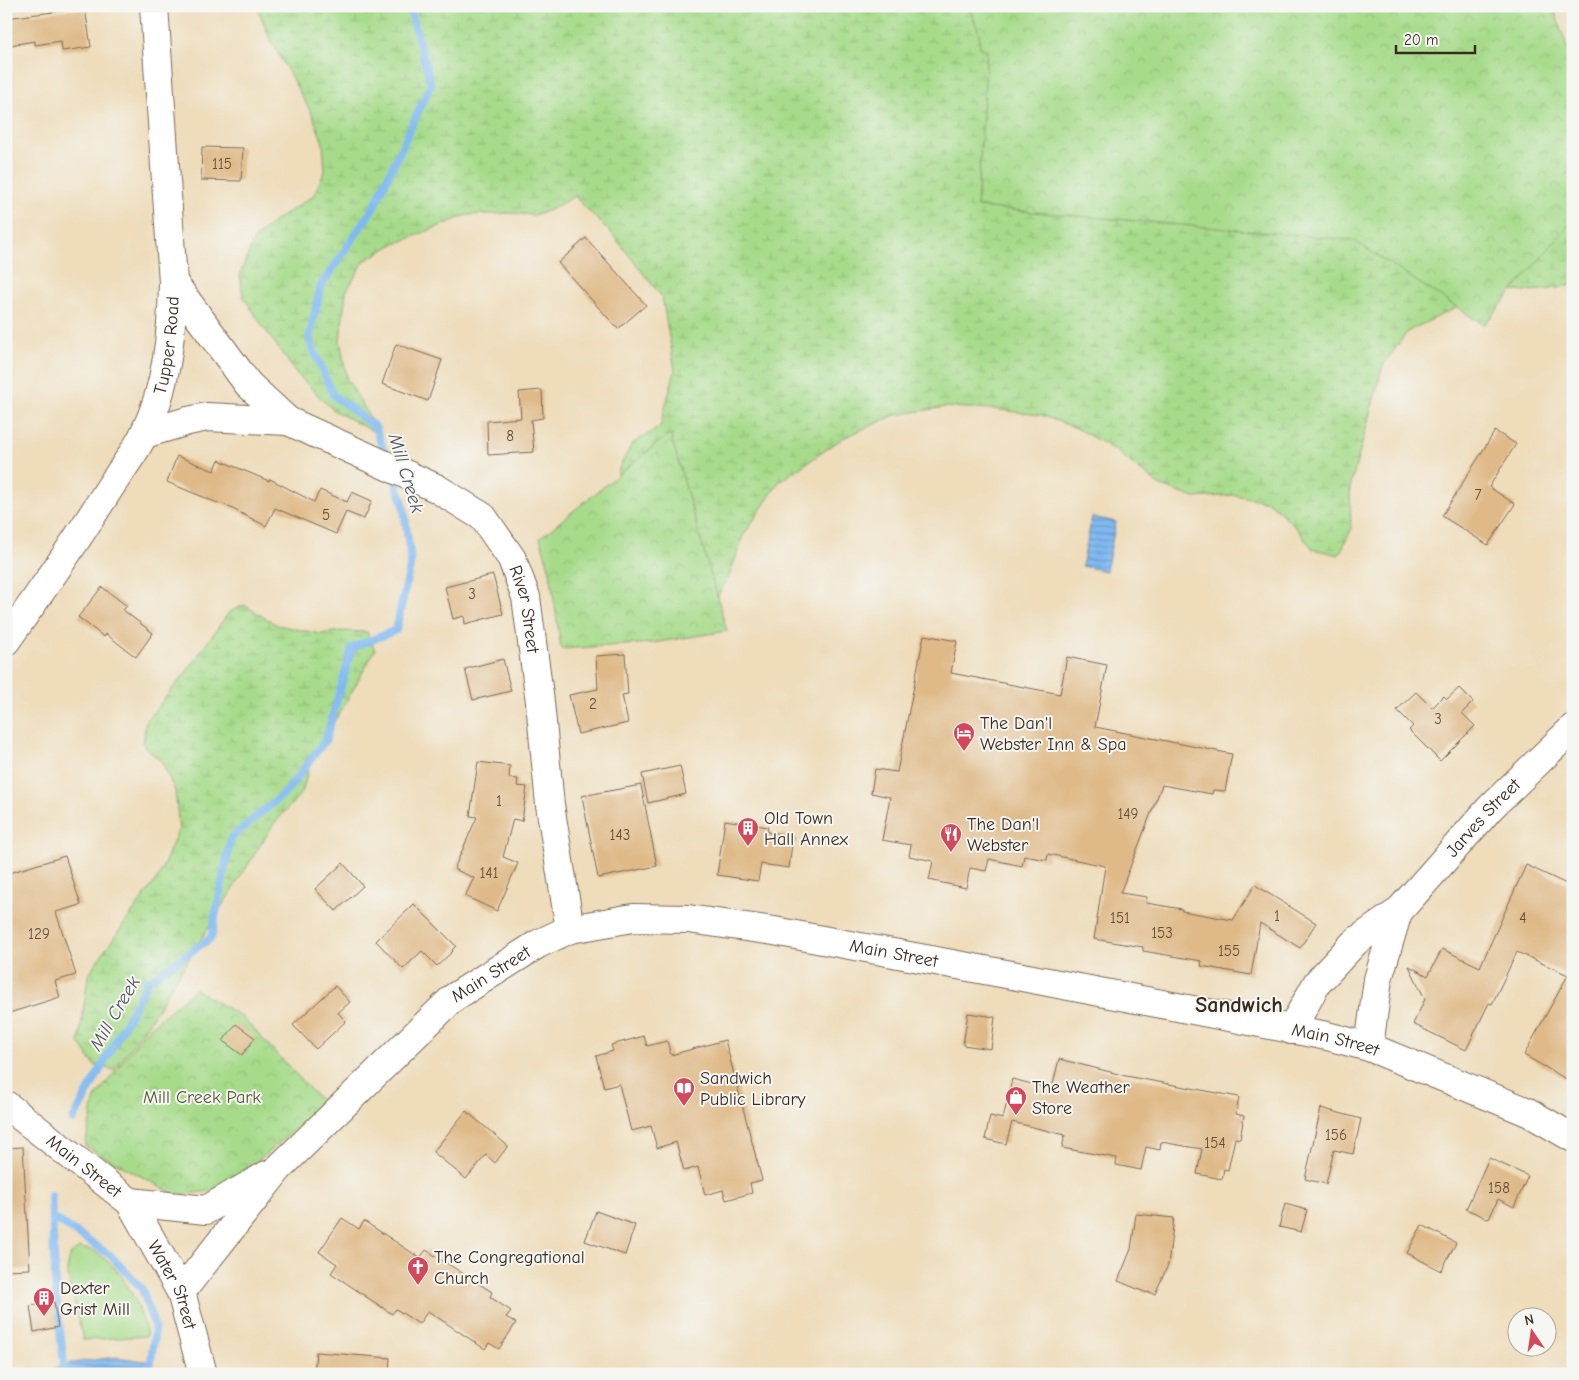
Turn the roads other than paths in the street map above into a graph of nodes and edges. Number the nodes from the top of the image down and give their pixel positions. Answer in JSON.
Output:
{"nodes":[{"id":1,"x":154,"y":6,"type":"edge"},
{"id":2,"x":174,"y":282,"type":"junction"},
{"id":3,"x":288,"y":421,"type":"junction"},
{"id":4,"x":144,"y":434,"type":"junction"},
{"id":5,"x":6,"y":641,"type":"edge"},
{"id":6,"x":1573,"y":728,"type":"edge"},
{"id":7,"x":1398,"y":912,"type":"junction"},
{"id":8,"x":570,"y":929,"type":"junction"},
{"id":9,"x":1291,"y":1030,"type":"junction"},
{"id":10,"x":1369,"y":1047,"type":"junction"},
{"id":11,"x":6,"y":1105,"type":"edge"},
{"id":12,"x":1573,"y":1138,"type":"edge"},
{"id":13,"x":279,"y":1168,"type":"junction"},
{"id":14,"x":130,"y":1202,"type":"junction"},
{"id":15,"x":181,"y":1292,"type":"junction"},
{"id":16,"x":203,"y":1374,"type":"edge"}],
"edges":[{"from":1,"to":2,"type":"street","name":"Tupper Road"},
{"from":2,"to":3,"type":"street","name":"River Street"},
{"from":2,"to":4,"type":"street","name":"Tupper Road"},
{"from":3,"to":4,"type":"street","name":"River Street"},
{"from":3,"to":8,"type":"street","name":"River Street"},
{"from":4,"to":5,"type":"street","name":"Tupper Road"},
{"from":6,"to":7,"type":"street","name":"Jarves Street"},
{"from":7,"to":9,"type":"street","name":"Jarves Street"},
{"from":7,"to":10,"type":"street","name":"Jarves Street"},
{"from":8,"to":9,"type":"street","name":"Main Street"},
{"from":8,"to":13,"type":"street","name":"Main Street"},
{"from":9,"to":10,"type":"street","name":"Main Street"},
{"from":10,"to":12,"type":"street","name":"Main Street"},
{"from":11,"to":14,"type":"street","name":"Main Street"},
{"from":13,"to":14,"type":"street","name":"Main Street"},
{"from":13,"to":15,"type":"street","name":"Main Street"},
{"from":14,"to":15,"type":"street","name":"Water Street"},
{"from":15,"to":16,"type":"street","name":"Water Street"}]}
